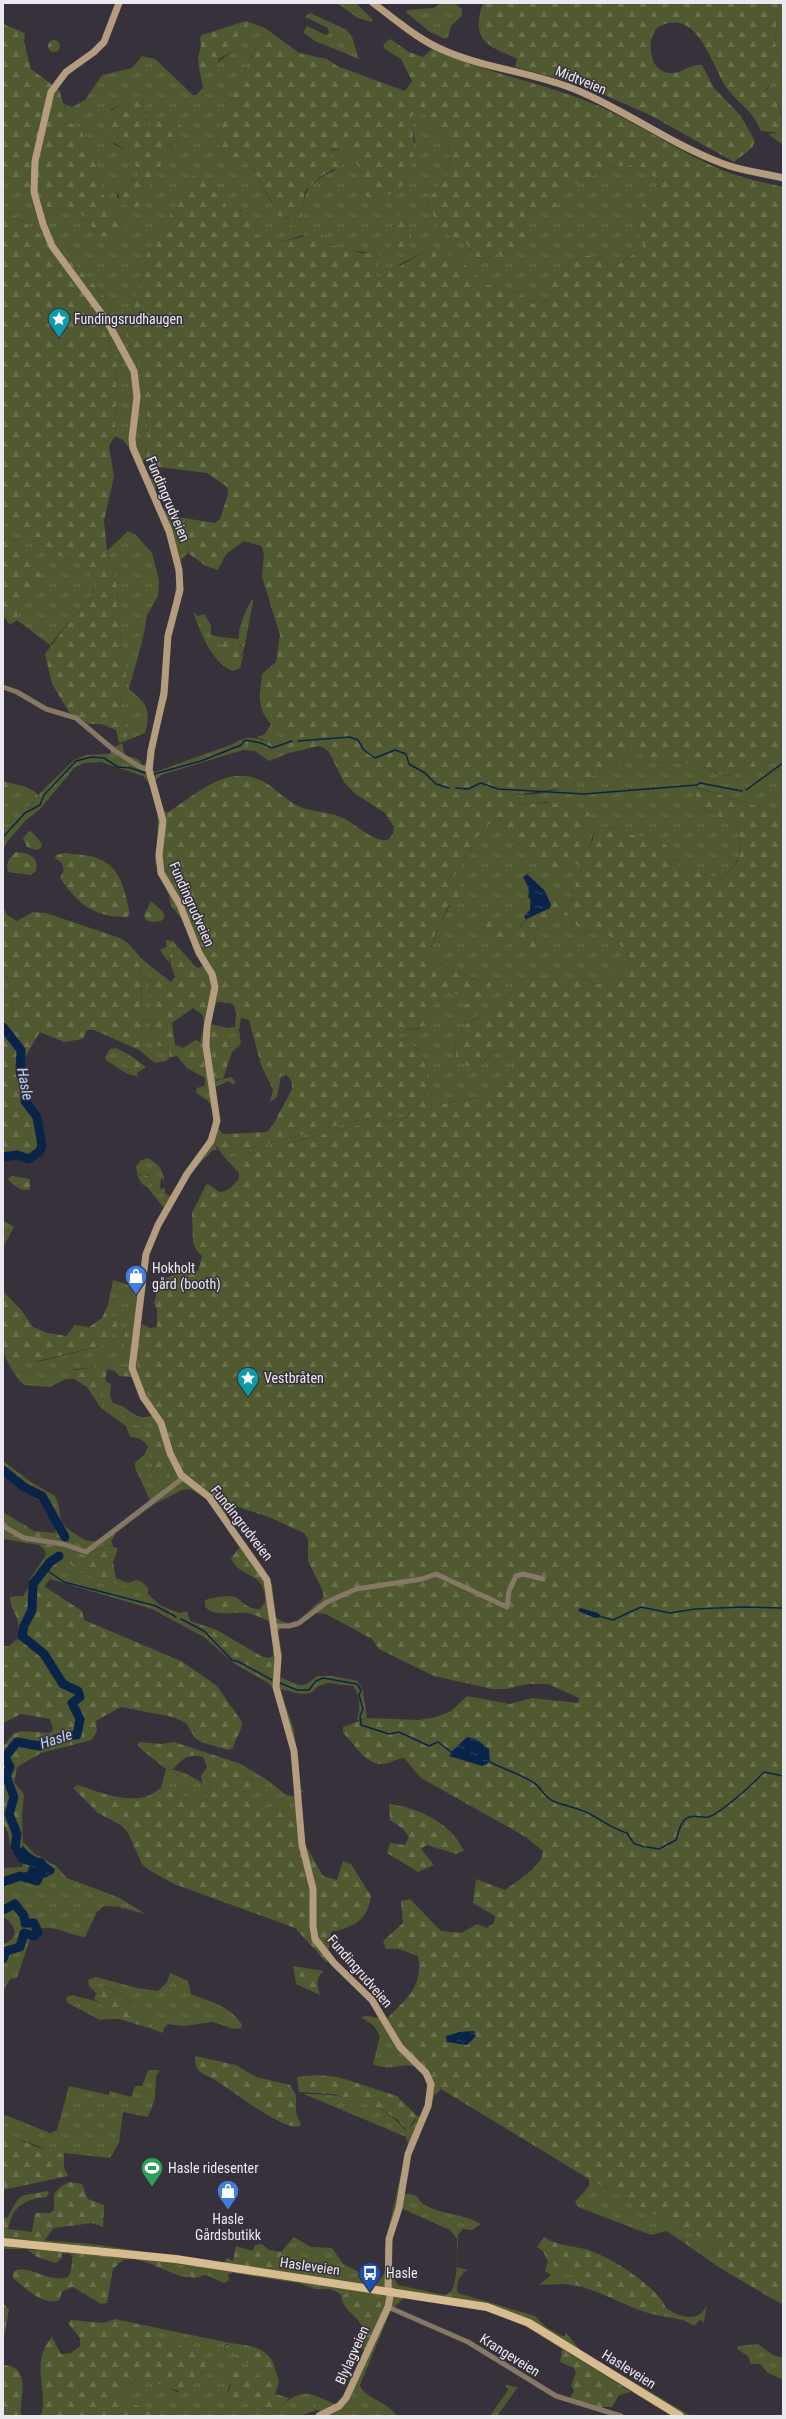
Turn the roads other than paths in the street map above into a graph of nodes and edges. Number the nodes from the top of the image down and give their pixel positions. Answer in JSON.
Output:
{"nodes":[{"id":1,"x":119,"y":3,"type":"edge"},
{"id":2,"x":372,"y":3,"type":"edge"},
{"id":3,"x":783,"y":178,"type":"edge"},
{"id":4,"x":3,"y":687,"type":"edge"},
{"id":5,"x":149,"y":770,"type":"junction"},
{"id":6,"x":183,"y":1478,"type":"junction"},
{"id":7,"x":3,"y":1526,"type":"edge"},
{"id":8,"x":543,"y":1578,"type":"dead end"},
{"id":9,"x":275,"y":1626,"type":"junction"},
{"id":10,"x":3,"y":2242,"type":"edge"},
{"id":11,"x":390,"y":2291,"type":"junction"},
{"id":12,"x":388,"y":2307,"type":"junction"},
{"id":13,"x":319,"y":2416,"type":"edge"},
{"id":14,"x":621,"y":2416,"type":"edge"},
{"id":15,"x":680,"y":2416,"type":"edge"}],
"edges":[{"from":1,"to":5,"type":"street","name":"Fundingrudveien"},
{"from":2,"to":3,"type":"street","name":"Midtveien"},
{"from":4,"to":5,"type":"street"},
{"from":5,"to":6,"type":"street","name":"Fundingrudveien"},
{"from":6,"to":7,"type":"street"},
{"from":6,"to":9,"type":"street","name":"Fundingrudveien"},
{"from":8,"to":9,"type":"street"},
{"from":9,"to":11,"type":"street","name":"Fundingrudveien"},
{"from":10,"to":11,"type":"main road","name":"Hasleveien"},
{"from":11,"to":12,"type":"street","name":"Blylagveien"},
{"from":11,"to":15,"type":"main road","name":"Hasleveien"},
{"from":12,"to":13,"type":"street","name":"Blylagveien"},
{"from":12,"to":14,"type":"street","name":"Krangeveien"}]}
